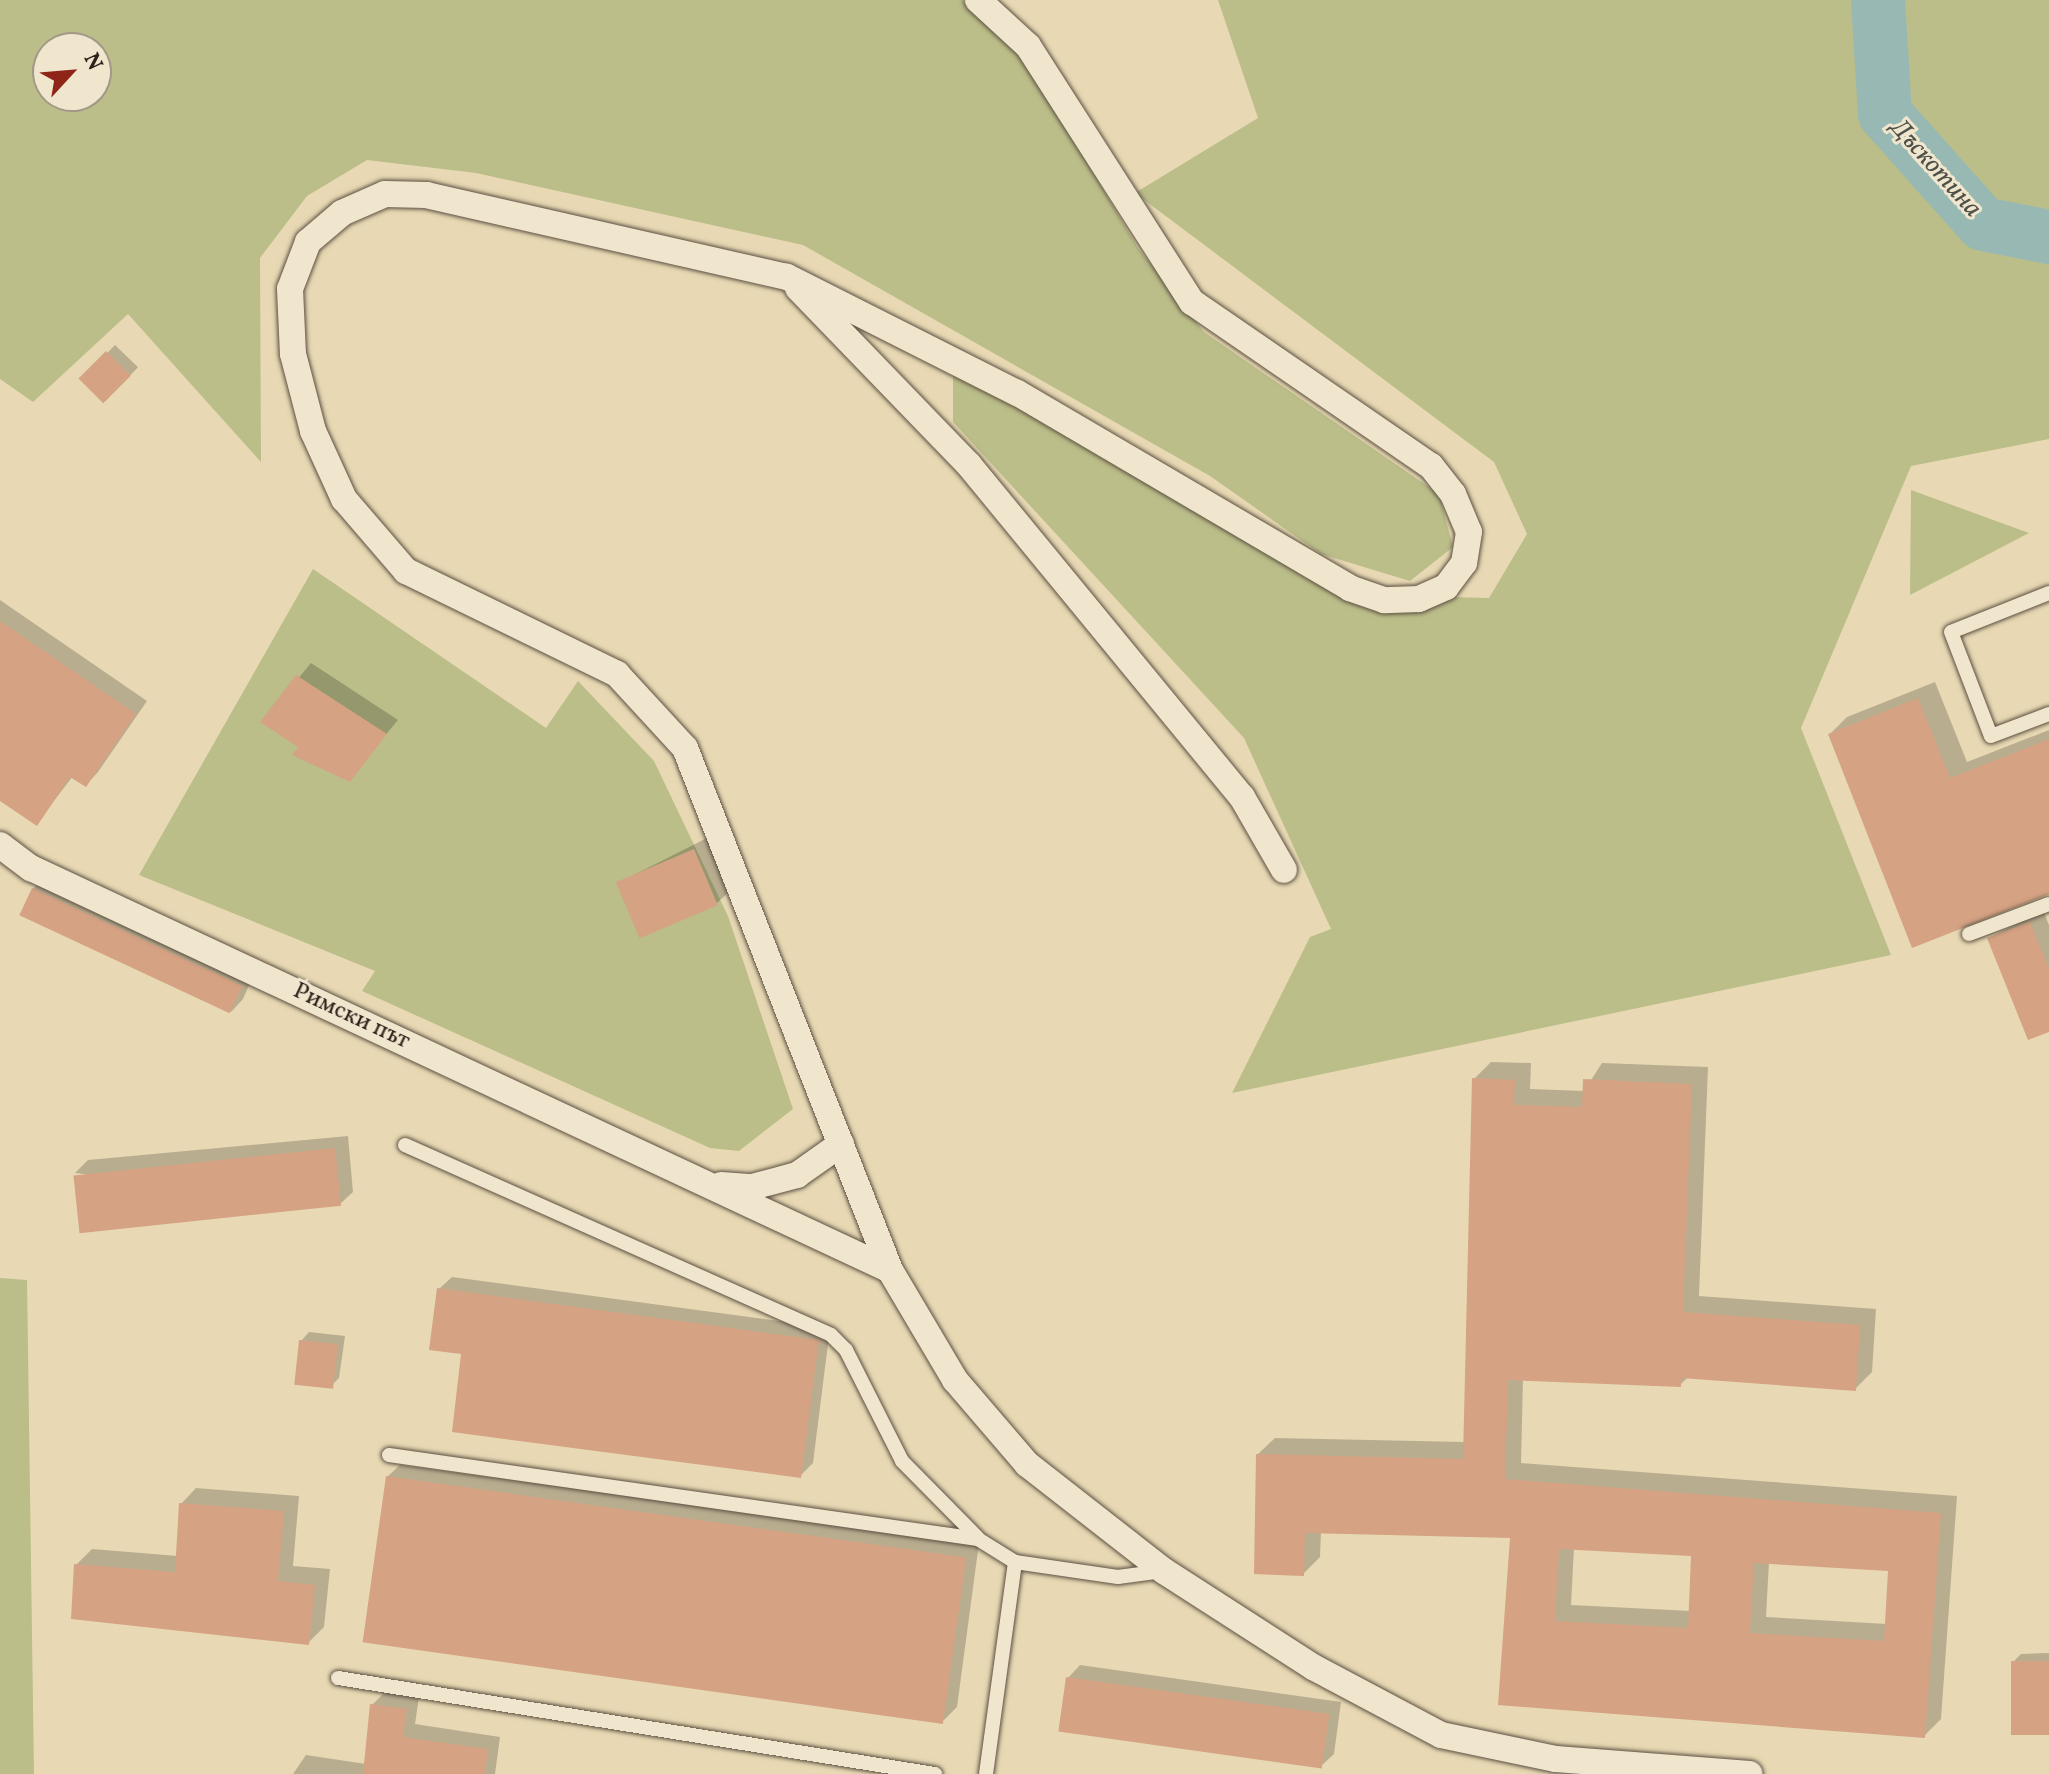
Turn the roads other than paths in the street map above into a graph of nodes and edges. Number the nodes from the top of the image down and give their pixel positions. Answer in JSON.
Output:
{"nodes":[{"id":1,"x":978,"y":0,"type":"edge"},
{"id":2,"x":787,"y":277,"type":"junction"},
{"id":3,"x":2049,"y":593,"type":"edge"},
{"id":4,"x":2049,"y":714,"type":"edge"},
{"id":5,"x":0,"y":845,"type":"edge"},
{"id":6,"x":1284,"y":870,"type":"dead end"},
{"id":7,"x":2049,"y":904,"type":"edge"},
{"id":8,"x":1969,"y":934,"type":"dead end"},
{"id":9,"x":841,"y":1144,"type":"junction"},
{"id":10,"x":405,"y":1145,"type":"dead end"},
{"id":11,"x":706,"y":1183,"type":"junction"},
{"id":12,"x":890,"y":1270,"type":"junction"},
{"id":13,"x":389,"y":1455,"type":"dead end"},
{"id":14,"x":978,"y":1539,"type":"junction"},
{"id":15,"x":1015,"y":1562,"type":"junction"},
{"id":16,"x":1164,"y":1571,"type":"junction"},
{"id":17,"x":338,"y":1678,"type":"dead end"},
{"id":18,"x":935,"y":1774,"type":"edge"},
{"id":19,"x":986,"y":1774,"type":"edge"},
{"id":20,"x":1749,"y":1774,"type":"edge"}],
"edges":[{"from":1,"to":2,"type":"street"},
{"from":2,"to":6,"type":"street"},
{"from":2,"to":9,"type":"street"},
{"from":3,"to":4,"type":"lane"},
{"from":5,"to":11,"type":"street","name":"Римски път"},
{"from":7,"to":8,"type":"lane"},
{"from":9,"to":11,"type":"street","name":"Римски път"},
{"from":9,"to":12,"type":"street"},
{"from":10,"to":14,"type":"lane"},
{"from":11,"to":12,"type":"street","name":"Римски път"},
{"from":12,"to":16,"type":"street"},
{"from":13,"to":14,"type":"lane"},
{"from":14,"to":15,"type":"lane"},
{"from":15,"to":16,"type":"lane"},
{"from":15,"to":19,"type":"lane"},
{"from":16,"to":20,"type":"street"},
{"from":17,"to":18,"type":"lane"}]}
